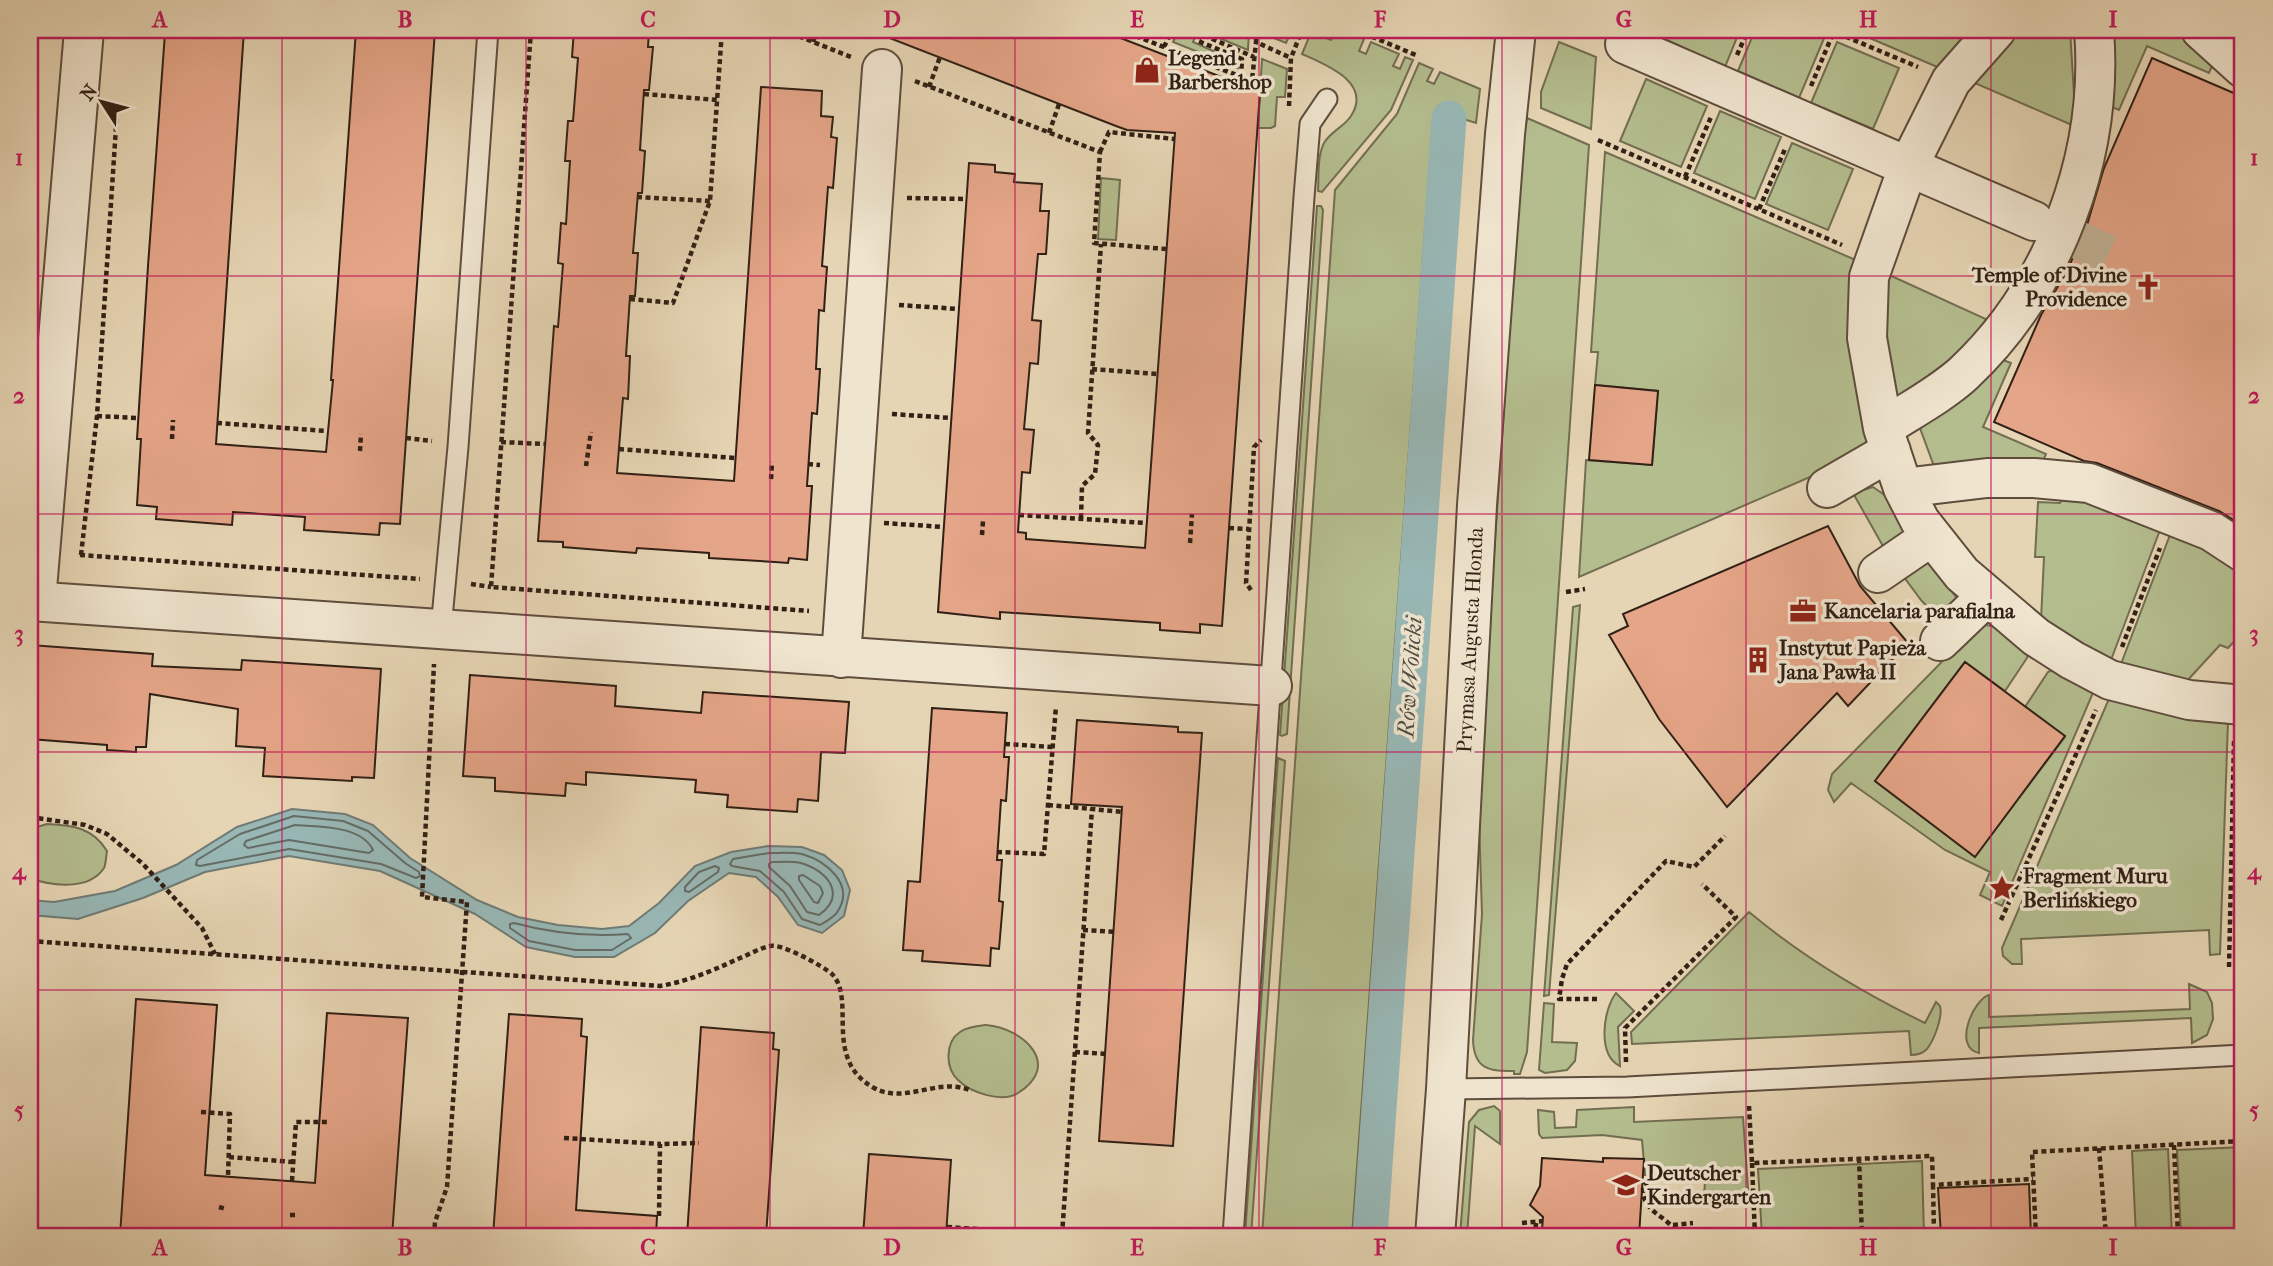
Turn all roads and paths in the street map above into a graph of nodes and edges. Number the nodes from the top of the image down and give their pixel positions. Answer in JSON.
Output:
{"nodes":[{"id":1,"x":84,"y":30,"type":"edge"},
{"id":2,"x":488,"y":30,"type":"edge"},
{"id":3,"x":531,"y":30,"type":"edge"},
{"id":4,"x":720,"y":30,"type":"edge"},
{"id":5,"x":783,"y":30,"type":"edge"},
{"id":6,"x":817,"y":30,"type":"edge"},
{"id":7,"x":1120,"y":30,"type":"edge"},
{"id":8,"x":1172,"y":30,"type":"edge"},
{"id":9,"x":1257,"y":30,"type":"edge"},
{"id":10,"x":1356,"y":30,"type":"edge"},
{"id":11,"x":1830,"y":30,"type":"edge"},
{"id":12,"x":1996,"y":30,"type":"edge"},
{"id":13,"x":2094,"y":30,"type":"edge"},
{"id":14,"x":2200,"y":30,"type":"edge"},
{"id":15,"x":1518,"y":35,"type":"edge"},
{"id":16,"x":813,"y":42,"type":"junction"},
{"id":17,"x":1256,"y":42,"type":"junction"},
{"id":18,"x":1625,"y":44,"type":"dead end"},
{"id":19,"x":1164,"y":47,"type":"junction"},
{"id":20,"x":1418,"y":56,"type":"dead end"},
{"id":21,"x":940,"y":57,"type":"dead end"},
{"id":22,"x":1254,"y":57,"type":"junction"},
{"id":23,"x":1291,"y":58,"type":"dead end"},
{"id":24,"x":2243,"y":68,"type":"edge"},
{"id":25,"x":882,"y":69,"type":"junction"},
{"id":26,"x":1241,"y":77,"type":"junction"},
{"id":27,"x":1951,"y":81,"type":"junction"},
{"id":28,"x":929,"y":87,"type":"junction"},
{"id":29,"x":644,"y":94,"type":"dead end"},
{"id":30,"x":1327,"y":99,"type":"dead end"},
{"id":31,"x":717,"y":100,"type":"junction"},
{"id":32,"x":1059,"y":104,"type":"dead end"},
{"id":33,"x":117,"y":112,"type":"dead end"},
{"id":34,"x":1049,"y":133,"type":"junction"},
{"id":35,"x":1174,"y":139,"type":"dead end"},
{"id":36,"x":1598,"y":140,"type":"dead end"},
{"id":37,"x":1100,"y":152,"type":"junction"},
{"id":38,"x":1908,"y":167,"type":"junction"},
{"id":39,"x":637,"y":197,"type":"dead end"},
{"id":40,"x":710,"y":201,"type":"junction"},
{"id":41,"x":2055,"y":230,"type":"junction"},
{"id":42,"x":1101,"y":244,"type":"junction"},
{"id":43,"x":1166,"y":250,"type":"dead end"},
{"id":44,"x":1875,"y":260,"type":"junction"},
{"id":45,"x":630,"y":299,"type":"dead end"},
{"id":46,"x":1092,"y":369,"type":"junction"},
{"id":47,"x":1157,"y":374,"type":"dead end"},
{"id":48,"x":97,"y":416,"type":"junction"},
{"id":49,"x":138,"y":418,"type":"dead end"},
{"id":50,"x":173,"y":420,"type":"dead end"},
{"id":51,"x":217,"y":423,"type":"dead end"},
{"id":52,"x":327,"y":431,"type":"dead end"},
{"id":53,"x":591,"y":432,"type":"dead end"},
{"id":54,"x":362,"y":434,"type":"dead end"},
{"id":55,"x":406,"y":438,"type":"dead end"},
{"id":56,"x":172,"y":439,"type":"dead end"},
{"id":57,"x":1887,"y":440,"type":"junction"},
{"id":58,"x":433,"y":441,"type":"dead end"},
{"id":59,"x":501,"y":442,"type":"junction"},
{"id":60,"x":545,"y":444,"type":"dead end"},
{"id":61,"x":619,"y":449,"type":"dead end"},
{"id":62,"x":360,"y":452,"type":"dead end"},
{"id":63,"x":735,"y":458,"type":"dead end"},
{"id":64,"x":772,"y":461,"type":"dead end"},
{"id":65,"x":586,"y":466,"type":"dead end"},
{"id":66,"x":771,"y":479,"type":"dead end"},
{"id":67,"x":1827,"y":488,"type":"dead end"},
{"id":68,"x":1903,"y":488,"type":"junction"},
{"id":69,"x":1192,"y":514,"type":"dead end"},
{"id":70,"x":1019,"y":515,"type":"dead end"},
{"id":71,"x":1081,"y":518,"type":"junction"},
{"id":72,"x":983,"y":521,"type":"dead end"},
{"id":73,"x":1147,"y":523,"type":"dead end"},
{"id":74,"x":1229,"y":528,"type":"dead end"},
{"id":75,"x":1249,"y":529,"type":"dead end"},
{"id":76,"x":982,"y":535,"type":"dead end"},
{"id":77,"x":1932,"y":536,"type":"junction"},
{"id":78,"x":1190,"y":543,"type":"dead end"},
{"id":79,"x":2243,"y":552,"type":"edge"},
{"id":80,"x":39,"y":554,"type":"junction"},
{"id":81,"x":81,"y":555,"type":"junction"},
{"id":82,"x":1878,"y":573,"type":"dead end"},
{"id":83,"x":424,"y":579,"type":"dead end"},
{"id":84,"x":1585,"y":589,"type":"dead end"},
{"id":85,"x":1566,"y":592,"type":"dead end"},
{"id":86,"x":1987,"y":596,"type":"junction"},
{"id":87,"x":33,"y":601,"type":"edge"},
{"id":88,"x":844,"y":614,"type":"junction"},
{"id":89,"x":441,"y":629,"type":"junction"},
{"id":90,"x":1940,"y":641,"type":"dead end"},
{"id":91,"x":841,"y":658,"type":"junction"},
{"id":92,"x":1272,"y":686,"type":"junction"},
{"id":93,"x":1057,"y":694,"type":"dead end"},
{"id":94,"x":2239,"y":705,"type":"edge"},
{"id":95,"x":1005,"y":744,"type":"dead end"},
{"id":96,"x":1053,"y":747,"type":"junction"},
{"id":97,"x":1048,"y":805,"type":"junction"},
{"id":98,"x":1092,"y":809,"type":"junction"},
{"id":99,"x":1124,"y":812,"type":"dead end"},
{"id":100,"x":30,"y":817,"type":"edge"},
{"id":101,"x":1725,"y":835,"type":"dead end"},
{"id":102,"x":998,"y":852,"type":"dead end"},
{"id":103,"x":1702,"y":884,"type":"dead end"},
{"id":104,"x":1083,"y":930,"type":"junction"},
{"id":105,"x":1115,"y":932,"type":"dead end"},
{"id":106,"x":30,"y":941,"type":"edge"},
{"id":107,"x":215,"y":954,"type":"junction"},
{"id":108,"x":2229,"y":967,"type":"dead end"},
{"id":109,"x":463,"y":972,"type":"junction"},
{"id":110,"x":1597,"y":999,"type":"dead end"},
{"id":111,"x":1075,"y":1052,"type":"junction"},
{"id":112,"x":1107,"y":1054,"type":"dead end"},
{"id":113,"x":2243,"y":1055,"type":"edge"},
{"id":114,"x":1747,"y":1080,"type":"junction"},
{"id":115,"x":1627,"y":1087,"type":"junction"},
{"id":116,"x":1446,"y":1089,"type":"junction"},
{"id":117,"x":972,"y":1091,"type":"dead end"},
{"id":118,"x":201,"y":1112,"type":"dead end"},
{"id":119,"x":328,"y":1122,"type":"dead end"},
{"id":120,"x":564,"y":1138,"type":"dead end"},
{"id":121,"x":2243,"y":1141,"type":"edge"},
{"id":122,"x":699,"y":1143,"type":"dead end"},
{"id":123,"x":660,"y":1144,"type":"junction"},
{"id":124,"x":2174,"y":1145,"type":"junction"},
{"id":125,"x":2099,"y":1149,"type":"junction"},
{"id":126,"x":229,"y":1157,"type":"junction"},
{"id":127,"x":1859,"y":1158,"type":"junction"},
{"id":128,"x":293,"y":1162,"type":"junction"},
{"id":129,"x":1752,"y":1163,"type":"junction"},
{"id":130,"x":228,"y":1177,"type":"dead end"},
{"id":131,"x":1673,"y":1177,"type":"dead end"},
{"id":132,"x":2033,"y":1179,"type":"junction"},
{"id":133,"x":292,"y":1181,"type":"dead end"},
{"id":134,"x":1933,"y":1185,"type":"junction"},
{"id":135,"x":219,"y":1208,"type":"dead end"},
{"id":136,"x":226,"y":1209,"type":"dead end"},
{"id":137,"x":659,"y":1216,"type":"dead end"},
{"id":138,"x":1543,"y":1221,"type":"dead end"},
{"id":139,"x":1522,"y":1223,"type":"dead end"},
{"id":140,"x":1536,"y":1223,"type":"junction"},
{"id":141,"x":1693,"y":1223,"type":"dead end"},
{"id":142,"x":1672,"y":1225,"type":"junction"},
{"id":143,"x":947,"y":1227,"type":"dead end"},
{"id":144,"x":1935,"y":1234,"type":"edge"},
{"id":145,"x":434,"y":1236,"type":"edge"},
{"id":146,"x":1065,"y":1236,"type":"edge"},
{"id":147,"x":1079,"y":1236,"type":"edge"},
{"id":148,"x":1233,"y":1236,"type":"edge"},
{"id":149,"x":1435,"y":1236,"type":"edge"},
{"id":150,"x":1535,"y":1236,"type":"edge"},
{"id":151,"x":1673,"y":1236,"type":"edge"},
{"id":152,"x":1755,"y":1236,"type":"edge"},
{"id":153,"x":1862,"y":1236,"type":"edge"},
{"id":154,"x":1883,"y":1236,"type":"edge"},
{"id":155,"x":2036,"y":1236,"type":"edge"},
{"id":156,"x":2105,"y":1236,"type":"edge"},
{"id":157,"x":2178,"y":1236,"type":"edge"}],
"edges":[{"from":1,"to":80,"type":"street"},
{"from":2,"to":89,"type":"lane"},
{"from":3,"to":59,"type":"path"},
{"from":4,"to":31,"type":"path"},
{"from":5,"to":16,"type":"path"},
{"from":6,"to":16,"type":"path"},
{"from":7,"to":19,"type":"path"},
{"from":8,"to":19,"type":"path"},
{"from":9,"to":17,"type":"path"},
{"from":10,"to":20,"type":"path"},
{"from":11,"to":27,"type":"path"},
{"from":12,"to":27,"type":"street"},
{"from":13,"to":41,"type":"street"},
{"from":14,"to":24,"type":"street"},
{"from":15,"to":116,"type":"street","name":"Prymasa Augusta Hlonda"},
{"from":16,"to":25,"type":"path"},
{"from":17,"to":22,"type":"path"},
{"from":17,"to":23,"type":"path"},
{"from":18,"to":38,"type":"street"},
{"from":19,"to":26,"type":"path"},
{"from":21,"to":28,"type":"path"},
{"from":22,"to":26,"type":"path"},
{"from":22,"to":26,"type":"path"},
{"from":25,"to":28,"type":"path"},
{"from":25,"to":88,"type":"street"},
{"from":27,"to":38,"type":"street"},
{"from":28,"to":34,"type":"path"},
{"from":29,"to":31,"type":"path"},
{"from":30,"to":92,"type":"lane"},
{"from":31,"to":40,"type":"path"},
{"from":32,"to":34,"type":"path"},
{"from":33,"to":48,"type":"path"},
{"from":34,"to":37,"type":"path"},
{"from":35,"to":37,"type":"path"},
{"from":36,"to":44,"type":"path"},
{"from":37,"to":42,"type":"path"},
{"from":38,"to":41,"type":"street"},
{"from":38,"to":44,"type":"street"},
{"from":39,"to":40,"type":"path"},
{"from":40,"to":45,"type":"path"},
{"from":41,"to":57,"type":"street"},
{"from":42,"to":43,"type":"path"},
{"from":42,"to":46,"type":"path"},
{"from":44,"to":57,"type":"street"},
{"from":46,"to":47,"type":"path"},
{"from":46,"to":71,"type":"path"},
{"from":48,"to":49,"type":"path"},
{"from":48,"to":81,"type":"path"},
{"from":50,"to":56,"type":"path"},
{"from":51,"to":52,"type":"path"},
{"from":53,"to":65,"type":"path"},
{"from":54,"to":62,"type":"path"},
{"from":55,"to":58,"type":"path"},
{"from":57,"to":67,"type":"street"},
{"from":57,"to":68,"type":"street"},
{"from":59,"to":60,"type":"path"},
{"from":59,"to":88,"type":"path"},
{"from":61,"to":63,"type":"path"},
{"from":64,"to":66,"type":"path"},
{"from":68,"to":77,"type":"street"},
{"from":68,"to":79,"type":"street"},
{"from":69,"to":78,"type":"path"},
{"from":70,"to":71,"type":"path"},
{"from":71,"to":73,"type":"path"},
{"from":72,"to":76,"type":"path"},
{"from":74,"to":75,"type":"path"},
{"from":77,"to":82,"type":"street"},
{"from":77,"to":86,"type":"street"},
{"from":80,"to":81,"type":"path"},
{"from":80,"to":87,"type":"street"},
{"from":81,"to":83,"type":"path"},
{"from":84,"to":85,"type":"path"},
{"from":86,"to":90,"type":"street"},
{"from":86,"to":94,"type":"street"},
{"from":87,"to":89,"type":"street"},
{"from":88,"to":91,"type":"street"},
{"from":89,"to":91,"type":"street"},
{"from":89,"to":109,"type":"path"},
{"from":91,"to":92,"type":"street"},
{"from":92,"to":148,"type":"lane"},
{"from":93,"to":96,"type":"path"},
{"from":94,"to":108,"type":"path"},
{"from":95,"to":96,"type":"path"},
{"from":96,"to":97,"type":"path"},
{"from":97,"to":98,"type":"path"},
{"from":97,"to":102,"type":"path"},
{"from":98,"to":99,"type":"path"},
{"from":98,"to":104,"type":"path"},
{"from":100,"to":107,"type":"path"},
{"from":101,"to":110,"type":"path"},
{"from":103,"to":115,"type":"path"},
{"from":104,"to":105,"type":"path"},
{"from":104,"to":111,"type":"path"},
{"from":106,"to":107,"type":"path"},
{"from":107,"to":109,"type":"path"},
{"from":109,"to":117,"type":"path"},
{"from":109,"to":145,"type":"path"},
{"from":111,"to":112,"type":"path"},
{"from":111,"to":146,"type":"path"},
{"from":113,"to":114,"type":"lane"},
{"from":114,"to":115,"type":"lane"},
{"from":114,"to":129,"type":"path"},
{"from":115,"to":116,"type":"lane"},
{"from":116,"to":149,"type":"street","name":"Prymasa Augusta Hlonda"},
{"from":118,"to":126,"type":"path"},
{"from":119,"to":128,"type":"path"},
{"from":120,"to":123,"type":"path"},
{"from":121,"to":124,"type":"path"},
{"from":122,"to":123,"type":"path"},
{"from":123,"to":137,"type":"path"},
{"from":124,"to":125,"type":"path"},
{"from":124,"to":157,"type":"path"},
{"from":125,"to":132,"type":"path"},
{"from":125,"to":156,"type":"path"},
{"from":126,"to":128,"type":"path"},
{"from":126,"to":130,"type":"path"},
{"from":127,"to":129,"type":"path"},
{"from":127,"to":134,"type":"path"},
{"from":127,"to":153,"type":"path"},
{"from":128,"to":133,"type":"path"},
{"from":129,"to":152,"type":"path"},
{"from":131,"to":142,"type":"path"},
{"from":132,"to":134,"type":"path"},
{"from":132,"to":155,"type":"path"},
{"from":134,"to":144,"type":"path"},
{"from":135,"to":136,"type":"path"},
{"from":138,"to":140,"type":"path"},
{"from":139,"to":140,"type":"path"},
{"from":140,"to":150,"type":"path"},
{"from":141,"to":142,"type":"path"},
{"from":142,"to":151,"type":"path"},
{"from":143,"to":146,"type":"path"},
{"from":144,"to":154,"type":"path"},
{"from":146,"to":147,"type":"path"}]}
